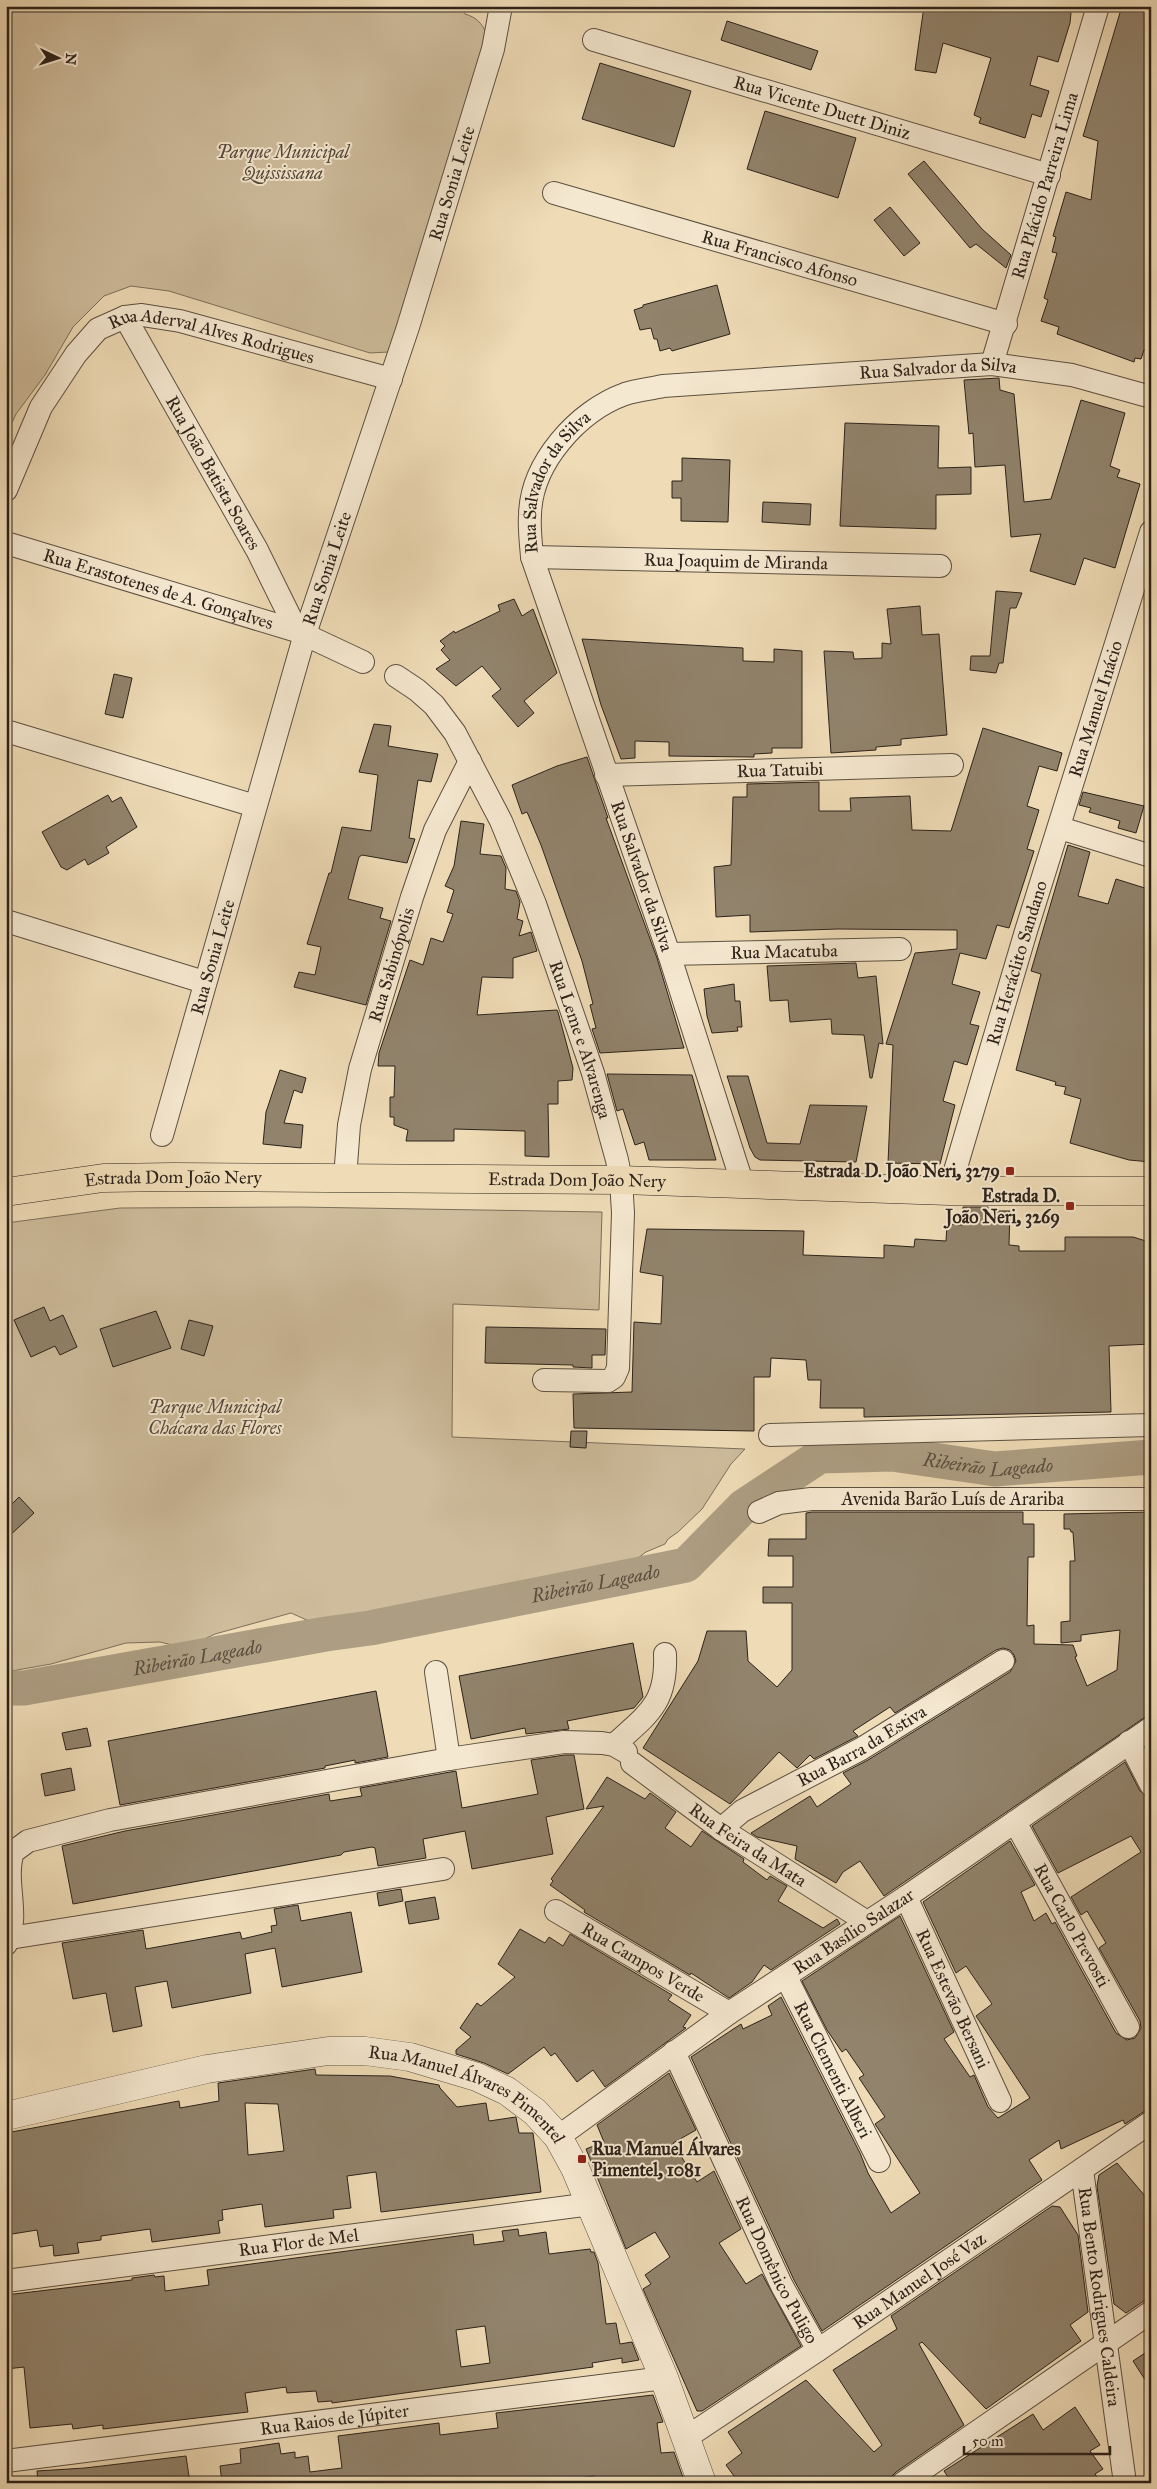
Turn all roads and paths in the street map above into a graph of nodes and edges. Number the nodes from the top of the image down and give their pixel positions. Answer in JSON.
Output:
{"nodes":[{"id":1,"x":501,"y":6,"type":"edge"},
{"id":2,"x":1098,"y":6,"type":"edge"},
{"id":3,"x":594,"y":40,"type":"dead end"},
{"id":4,"x":1049,"y":175,"type":"junction"},
{"id":5,"x":554,"y":193,"type":"dead end"},
{"id":6,"x":126,"y":317,"type":"junction"},
{"id":7,"x":1006,"y":324,"type":"junction"},
{"id":8,"x":992,"y":364,"type":"junction"},
{"id":9,"x":390,"y":379,"type":"junction"},
{"id":10,"x":1151,"y":397,"type":"edge"},
{"id":11,"x":6,"y":490,"type":"edge"},
{"id":12,"x":1151,"y":532,"type":"edge"},
{"id":13,"x":6,"y":543,"type":"edge"},
{"id":14,"x":532,"y":557,"type":"junction"},
{"id":15,"x":940,"y":566,"type":"dead end"},
{"id":16,"x":1142,"y":592,"type":"edge"},
{"id":17,"x":301,"y":632,"type":"junction"},
{"id":18,"x":363,"y":662,"type":"dead end"},
{"id":19,"x":396,"y":676,"type":"dead end"},
{"id":20,"x":6,"y":731,"type":"edge"},
{"id":21,"x":470,"y":761,"type":"junction"},
{"id":22,"x":952,"y":765,"type":"dead end"},
{"id":23,"x":606,"y":775,"type":"junction"},
{"id":24,"x":255,"y":806,"type":"junction"},
{"id":25,"x":1060,"y":828,"type":"junction"},
{"id":26,"x":1151,"y":856,"type":"edge"},
{"id":27,"x":6,"y":921,"type":"edge"},
{"id":28,"x":900,"y":949,"type":"dead end"},
{"id":29,"x":669,"y":954,"type":"junction"},
{"id":30,"x":204,"y":982,"type":"junction"},
{"id":31,"x":162,"y":1135,"type":"dead end"},
{"id":32,"x":345,"y":1178,"type":"junction"},
{"id":33,"x":621,"y":1180,"type":"junction"},
{"id":34,"x":742,"y":1182,"type":"junction"},
{"id":35,"x":949,"y":1191,"type":"junction"},
{"id":36,"x":1151,"y":1191,"type":"edge"},
{"id":37,"x":6,"y":1192,"type":"edge"},
{"id":38,"x":544,"y":1380,"type":"dead end"},
{"id":39,"x":1151,"y":1426,"type":"edge"},
{"id":40,"x":770,"y":1435,"type":"dead end"},
{"id":41,"x":1151,"y":1499,"type":"edge"},
{"id":42,"x":759,"y":1512,"type":"dead end"},
{"id":43,"x":665,"y":1654,"type":"dead end"},
{"id":44,"x":1003,"y":1661,"type":"dead end"},
{"id":45,"x":436,"y":1672,"type":"dead end"},
{"id":46,"x":1151,"y":1728,"type":"edge"},
{"id":47,"x":1129,"y":1742,"type":"junction"},
{"id":48,"x":624,"y":1753,"type":"junction"},
{"id":49,"x":448,"y":1759,"type":"junction"},
{"id":50,"x":1151,"y":1785,"type":"edge"},
{"id":51,"x":1015,"y":1822,"type":"junction"},
{"id":52,"x":720,"y":1829,"type":"junction"},
{"id":53,"x":443,"y":1870,"type":"dead end"},
{"id":54,"x":906,"y":1897,"type":"junction"},
{"id":55,"x":556,"y":1911,"type":"dead end"},
{"id":56,"x":867,"y":1922,"type":"junction"},
{"id":57,"x":8,"y":1941,"type":"edge"},
{"id":58,"x":786,"y":1977,"type":"junction"},
{"id":59,"x":729,"y":2013,"type":"junction"},
{"id":60,"x":1128,"y":2027,"type":"dead end"},
{"id":61,"x":674,"y":2052,"type":"junction"},
{"id":62,"x":1000,"y":2101,"type":"dead end"},
{"id":63,"x":6,"y":2116,"type":"edge"},
{"id":64,"x":1151,"y":2122,"type":"edge"},
{"id":65,"x":558,"y":2137,"type":"junction"},
{"id":66,"x":879,"y":2162,"type":"dead end"},
{"id":67,"x":1082,"y":2170,"type":"junction"},
{"id":68,"x":592,"y":2204,"type":"junction"},
{"id":69,"x":6,"y":2281,"type":"edge"},
{"id":70,"x":1151,"y":2312,"type":"edge"},
{"id":71,"x":1106,"y":2343,"type":"junction"},
{"id":72,"x":818,"y":2350,"type":"junction"},
{"id":73,"x":664,"y":2378,"type":"junction"},
{"id":74,"x":687,"y":2437,"type":"junction"},
{"id":75,"x":6,"y":2461,"type":"edge"},
{"id":76,"x":702,"y":2483,"type":"edge"},
{"id":77,"x":904,"y":2483,"type":"edge"},
{"id":78,"x":1126,"y":2483,"type":"edge"}],
"edges":[{"from":1,"to":9,"type":"street","name":"Rua Sonia Leite"},
{"from":2,"to":4,"type":"street","name":"Rua Plácido Parreira Lima"},
{"from":3,"to":4,"type":"street","name":"Rua Vicente Duett Diniz"},
{"from":4,"to":7,"type":"street","name":"Rua Plácido Parreira Lima"},
{"from":5,"to":7,"type":"street","name":"Rua Francisco Afonso"},
{"from":6,"to":9,"type":"street","name":"Rua Aderval Alves Rodrigues"},
{"from":6,"to":11,"type":"street","name":"Rua Aderval Alves Rodrigues"},
{"from":6,"to":17,"type":"street","name":"Rua João Batista Soares"},
{"from":7,"to":8,"type":"street","name":"Rua Plácido Parreira Lima"},
{"from":8,"to":10,"type":"street","name":"Rua Salvador da Silva"},
{"from":8,"to":14,"type":"street","name":"Rua Salvador da Silva"},
{"from":9,"to":17,"type":"street","name":"Rua Sonia Leite"},
{"from":12,"to":16,"type":"street","name":"Rua Manuel Inácio"},
{"from":13,"to":17,"type":"street","name":"Rua Erastotenes de A. Gonçalves"},
{"from":14,"to":15,"type":"street","name":"Rua Joaquim de Miranda"},
{"from":14,"to":23,"type":"street","name":"Rua Salvador da Silva"},
{"from":16,"to":25,"type":"street","name":"Rua Manuel Inácio"},
{"from":17,"to":18,"type":"street","name":"Rua Erastotenes de A. Gonçalves"},
{"from":17,"to":24,"type":"street","name":"Rua Sonia Leite"},
{"from":19,"to":21,"type":"street","name":"Rua Leme e Alvarenga"},
{"from":20,"to":24,"type":"street"},
{"from":21,"to":32,"type":"street","name":"Rua Sabinópolis"},
{"from":21,"to":33,"type":"street","name":"Rua Leme e Alvarenga"},
{"from":22,"to":23,"type":"street","name":"Rua Tatuibi"},
{"from":23,"to":29,"type":"street","name":"Rua Salvador da Silva"},
{"from":24,"to":30,"type":"street","name":"Rua Sonia Leite"},
{"from":25,"to":26,"type":"street"},
{"from":25,"to":35,"type":"street","name":"Rua Heráclito Sandano"},
{"from":27,"to":30,"type":"street"},
{"from":28,"to":29,"type":"street","name":"Rua Macatuba"},
{"from":29,"to":34,"type":"street","name":"Rua Salvador da Silva"},
{"from":30,"to":31,"type":"street","name":"Rua Sonia Leite"},
{"from":32,"to":33,"type":"main road","name":"Estrada Dom João Nery"},
{"from":32,"to":37,"type":"main road","name":"Estrada Dom João Nery"},
{"from":33,"to":34,"type":"main road","name":"Estrada Dom João Nery"},
{"from":33,"to":38,"type":"street","name":"Rua Leme e Alvarenga"},
{"from":34,"to":35,"type":"main road","name":"Estrada Dom João Nery"},
{"from":35,"to":36,"type":"main road","name":"Estrada Dom João Nery"},
{"from":39,"to":40,"type":"street"},
{"from":41,"to":42,"type":"street","name":"Avenida Barão Luís de Arariba"},
{"from":43,"to":48,"type":"street"},
{"from":44,"to":52,"type":"street","name":"Rua Barra da Estiva"},
{"from":45,"to":49,"type":"street"},
{"from":46,"to":47,"type":"street","name":"Rua Basílio Salazar"},
{"from":47,"to":50,"type":"street"},
{"from":47,"to":51,"type":"street","name":"Rua Basílio Salazar"},
{"from":48,"to":49,"type":"street"},
{"from":48,"to":52,"type":"street","name":"Rua Feira da Mata"},
{"from":49,"to":57,"type":"street"},
{"from":51,"to":54,"type":"street","name":"Rua Basílio Salazar"},
{"from":51,"to":60,"type":"street","name":"Rua Carlo Prevosti"},
{"from":52,"to":56,"type":"street","name":"Rua Feira da Mata"},
{"from":53,"to":57,"type":"street"},
{"from":54,"to":56,"type":"street","name":"Rua Basílio Salazar"},
{"from":54,"to":62,"type":"street","name":"Rua Estevão Bersani"},
{"from":55,"to":59,"type":"street","name":"Rua Campos Verde"},
{"from":56,"to":58,"type":"street","name":"Rua Basílio Salazar"},
{"from":58,"to":59,"type":"street","name":"Rua Basílio Salazar"},
{"from":58,"to":66,"type":"street","name":"Rua Clementi Alberi"},
{"from":59,"to":61,"type":"street","name":"Rua Basílio Salazar"},
{"from":61,"to":65,"type":"street","name":"Rua Basílio Salazar"},
{"from":61,"to":72,"type":"street","name":"Rua Domênico Puligo"},
{"from":63,"to":65,"type":"street","name":"Rua Manuel Álvares Pimentel"},
{"from":64,"to":67,"type":"street","name":"Rua Manuel José Vaz"},
{"from":65,"to":68,"type":"street","name":"Rua Manuel Álvares Pimentel"},
{"from":67,"to":71,"type":"street","name":"Rua Bento Rodrigues Caldeira"},
{"from":67,"to":72,"type":"street","name":"Rua Manuel José Vaz"},
{"from":68,"to":69,"type":"street","name":"Rua Flor de Mel"},
{"from":68,"to":73,"type":"street","name":"Rua Manuel Álvares Pimentel"},
{"from":70,"to":71,"type":"street"},
{"from":71,"to":77,"type":"street"},
{"from":71,"to":78,"type":"street","name":"Rua Bento Rodrigues Caldeira"},
{"from":72,"to":74,"type":"street","name":"Rua Manuel José Vaz"},
{"from":73,"to":74,"type":"street","name":"Rua Manuel Álvares Pimentel"},
{"from":73,"to":75,"type":"street","name":"Rua Raios de Júpiter"},
{"from":74,"to":76,"type":"street","name":"Rua Manuel Álvares Pimentel"}]}
